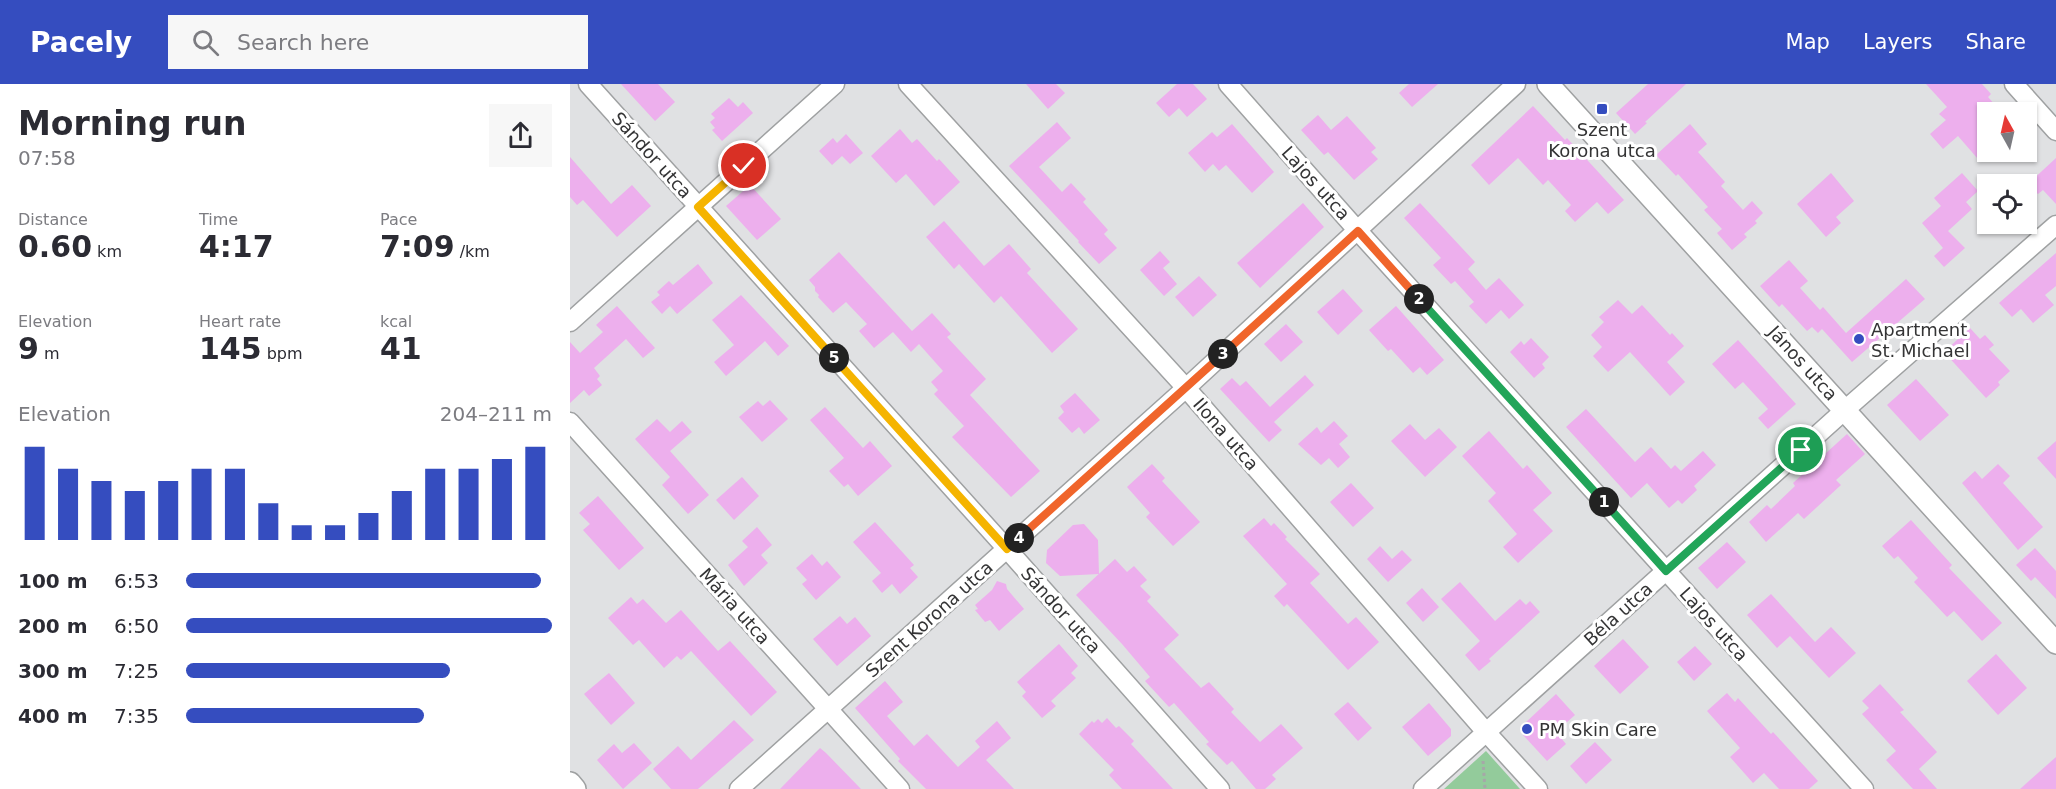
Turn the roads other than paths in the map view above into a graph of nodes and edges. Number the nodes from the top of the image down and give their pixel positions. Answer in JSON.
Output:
{"nodes":[{"id":1,"x":588,"y":84,"type":"edge"},
{"id":2,"x":835,"y":84,"type":"edge"},
{"id":3,"x":908,"y":84,"type":"edge"},
{"id":4,"x":1228,"y":84,"type":"edge"},
{"id":5,"x":1516,"y":84,"type":"edge"},
{"id":6,"x":1548,"y":84,"type":"edge"},
{"id":7,"x":2014,"y":84,"type":"edge"},
{"id":8,"x":2056,"y":131,"type":"edge"},
{"id":9,"x":698,"y":207,"type":"junction"},
{"id":10,"x":2056,"y":225,"type":"edge"},
{"id":11,"x":1358,"y":231,"type":"junction"},
{"id":12,"x":570,"y":322,"type":"edge"},
{"id":13,"x":1186,"y":388,"type":"junction"},
{"id":14,"x":1846,"y":410,"type":"junction"},
{"id":15,"x":570,"y":422,"type":"edge"},
{"id":16,"x":1007,"y":549,"type":"junction"},
{"id":17,"x":1666,"y":571,"type":"junction"},
{"id":18,"x":2056,"y":643,"type":"edge"},
{"id":19,"x":828,"y":710,"type":"junction"},
{"id":20,"x":1486,"y":732,"type":"junction"},
{"id":21,"x":570,"y":783,"type":"edge"},
{"id":22,"x":575,"y":789,"type":"edge"},
{"id":23,"x":739,"y":789,"type":"edge"},
{"id":24,"x":900,"y":789,"type":"edge"},
{"id":25,"x":1220,"y":789,"type":"edge"},
{"id":26,"x":1423,"y":789,"type":"edge"},
{"id":27,"x":1538,"y":789,"type":"edge"},
{"id":28,"x":1864,"y":789,"type":"edge"}],
"edges":[{"from":1,"to":9,"type":"street","name":"Sándor utca"},
{"from":2,"to":9,"type":"street"},
{"from":3,"to":13,"type":"street","name":"Ilona utca"},
{"from":4,"to":11,"type":"street","name":"Lajos utca"},
{"from":5,"to":11,"type":"street","name":"Szent Korona utca"},
{"from":6,"to":14,"type":"street","name":"János utca"},
{"from":7,"to":8,"type":"street"},
{"from":9,"to":12,"type":"street"},
{"from":9,"to":16,"type":"street","name":"Sándor utca"},
{"from":10,"to":14,"type":"street","name":"Béla utca"},
{"from":11,"to":13,"type":"street","name":"Szent Korona utca"},
{"from":11,"to":17,"type":"street","name":"Lajos utca"},
{"from":13,"to":16,"type":"street","name":"Szent Korona utca"},
{"from":13,"to":20,"type":"street","name":"Ilona utca"},
{"from":14,"to":17,"type":"street","name":"Béla utca"},
{"from":14,"to":18,"type":"street","name":"János utca"},
{"from":15,"to":19,"type":"street","name":"Mária utca"},
{"from":16,"to":19,"type":"street","name":"Szent Korona utca"},
{"from":16,"to":25,"type":"street","name":"Sándor utca"},
{"from":17,"to":20,"type":"street","name":"Béla utca"},
{"from":17,"to":28,"type":"street","name":"Lajos utca"},
{"from":19,"to":23,"type":"street","name":"Szent Korona utca"},
{"from":19,"to":24,"type":"street","name":"Mária utca"},
{"from":20,"to":26,"type":"street","name":"Béla utca"},
{"from":20,"to":27,"type":"street","name":"Ilona utca"},
{"from":21,"to":22,"type":"street"}]}
